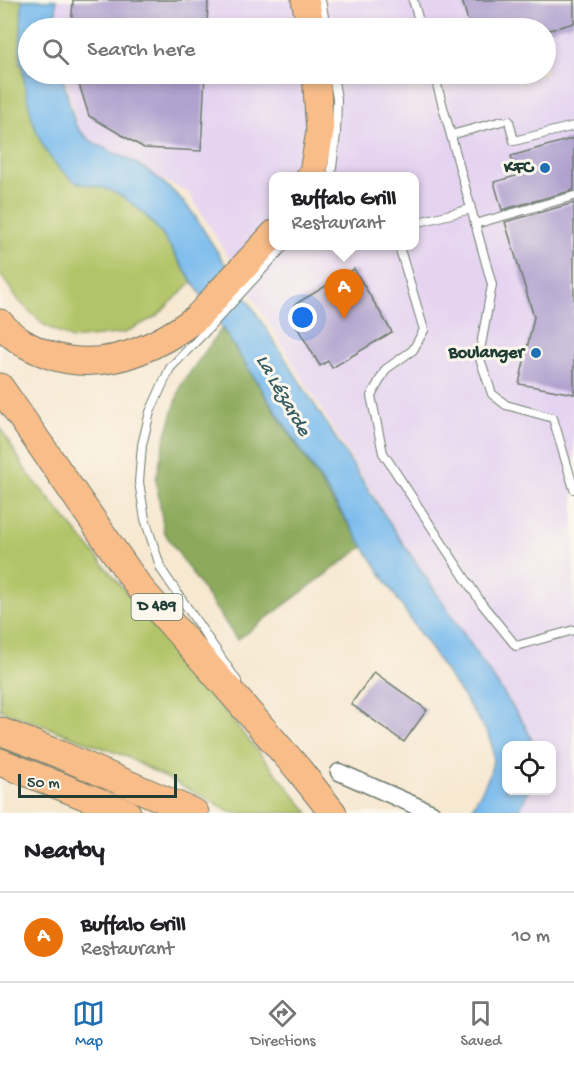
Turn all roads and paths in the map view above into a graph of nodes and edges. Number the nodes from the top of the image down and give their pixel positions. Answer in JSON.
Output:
{"nodes":[{"id":1,"x":305,"y":0,"type":"edge"},
{"id":2,"x":321,"y":0,"type":"edge"},
{"id":3,"x":413,"y":0,"type":"edge"},
{"id":4,"x":308,"y":18,"type":"edge"},
{"id":5,"x":324,"y":18,"type":"edge"},
{"id":6,"x":418,"y":18,"type":"edge"},
{"id":7,"x":317,"y":84,"type":"edge"},
{"id":8,"x":335,"y":84,"type":"edge"},
{"id":9,"x":437,"y":84,"type":"edge"},
{"id":10,"x":574,"y":126,"type":"edge"},
{"id":11,"x":451,"y":135,"type":"junction"},
{"id":12,"x":313,"y":172,"type":"edge"},
{"id":13,"x":332,"y":172,"type":"edge"},
{"id":14,"x":574,"y":196,"type":"edge"},
{"id":15,"x":471,"y":209,"type":"junction"},
{"id":16,"x":419,"y":222,"type":"edge"},
{"id":17,"x":476,"y":224,"type":"junction"},
{"id":18,"x":269,"y":240,"type":"edge"},
{"id":19,"x":279,"y":250,"type":"edge"},
{"id":20,"x":400,"y":250,"type":"edge"},
{"id":21,"x":250,"y":271,"type":"junction"},
{"id":22,"x":0,"y":323,"type":"edge"},
{"id":23,"x":202,"y":324,"type":"junction"},
{"id":24,"x":0,"y":387,"type":"edge"},
{"id":25,"x":574,"y":489,"type":"edge"},
{"id":26,"x":574,"y":630,"type":"edge"},
{"id":27,"x":240,"y":684,"type":"dead end"},
{"id":28,"x":253,"y":703,"type":"dead end"},
{"id":29,"x":0,"y":731,"type":"edge"},
{"id":30,"x":0,"y":762,"type":"edge"},
{"id":31,"x":299,"y":770,"type":"junction"},
{"id":32,"x":339,"y":772,"type":"dead end"},
{"id":33,"x":119,"y":810,"type":"edge"},
{"id":34,"x":195,"y":813,"type":"edge"},
{"id":35,"x":333,"y":813,"type":"edge"},
{"id":36,"x":432,"y":813,"type":"edge"}],
"edges":[{"from":1,"to":4,"type":"highway"},
{"from":2,"to":5,"type":"lane"},
{"from":3,"to":6,"type":"lane"},
{"from":7,"to":12,"type":"highway"},
{"from":8,"to":13,"type":"lane"},
{"from":9,"to":11,"type":"lane"},
{"from":10,"to":11,"type":"lane"},
{"from":11,"to":15,"type":"lane"},
{"from":14,"to":17,"type":"lane"},
{"from":15,"to":16,"type":"lane"},
{"from":15,"to":17,"type":"lane"},
{"from":17,"to":25,"type":"lane"},
{"from":18,"to":21,"type":"highway"},
{"from":19,"to":21,"type":"lane"},
{"from":20,"to":26,"type":"lane"},
{"from":21,"to":23,"type":"highway"},
{"from":22,"to":23,"type":"highway"},
{"from":23,"to":27,"type":"lane"},
{"from":24,"to":31,"type":"highway","number":"D 489"},
{"from":28,"to":31,"type":"lane"},
{"from":29,"to":34,"type":"highway"},
{"from":30,"to":33,"type":"highway"},
{"from":31,"to":35,"type":"highway","number":"D 489"},
{"from":32,"to":36,"type":"street"}]}
